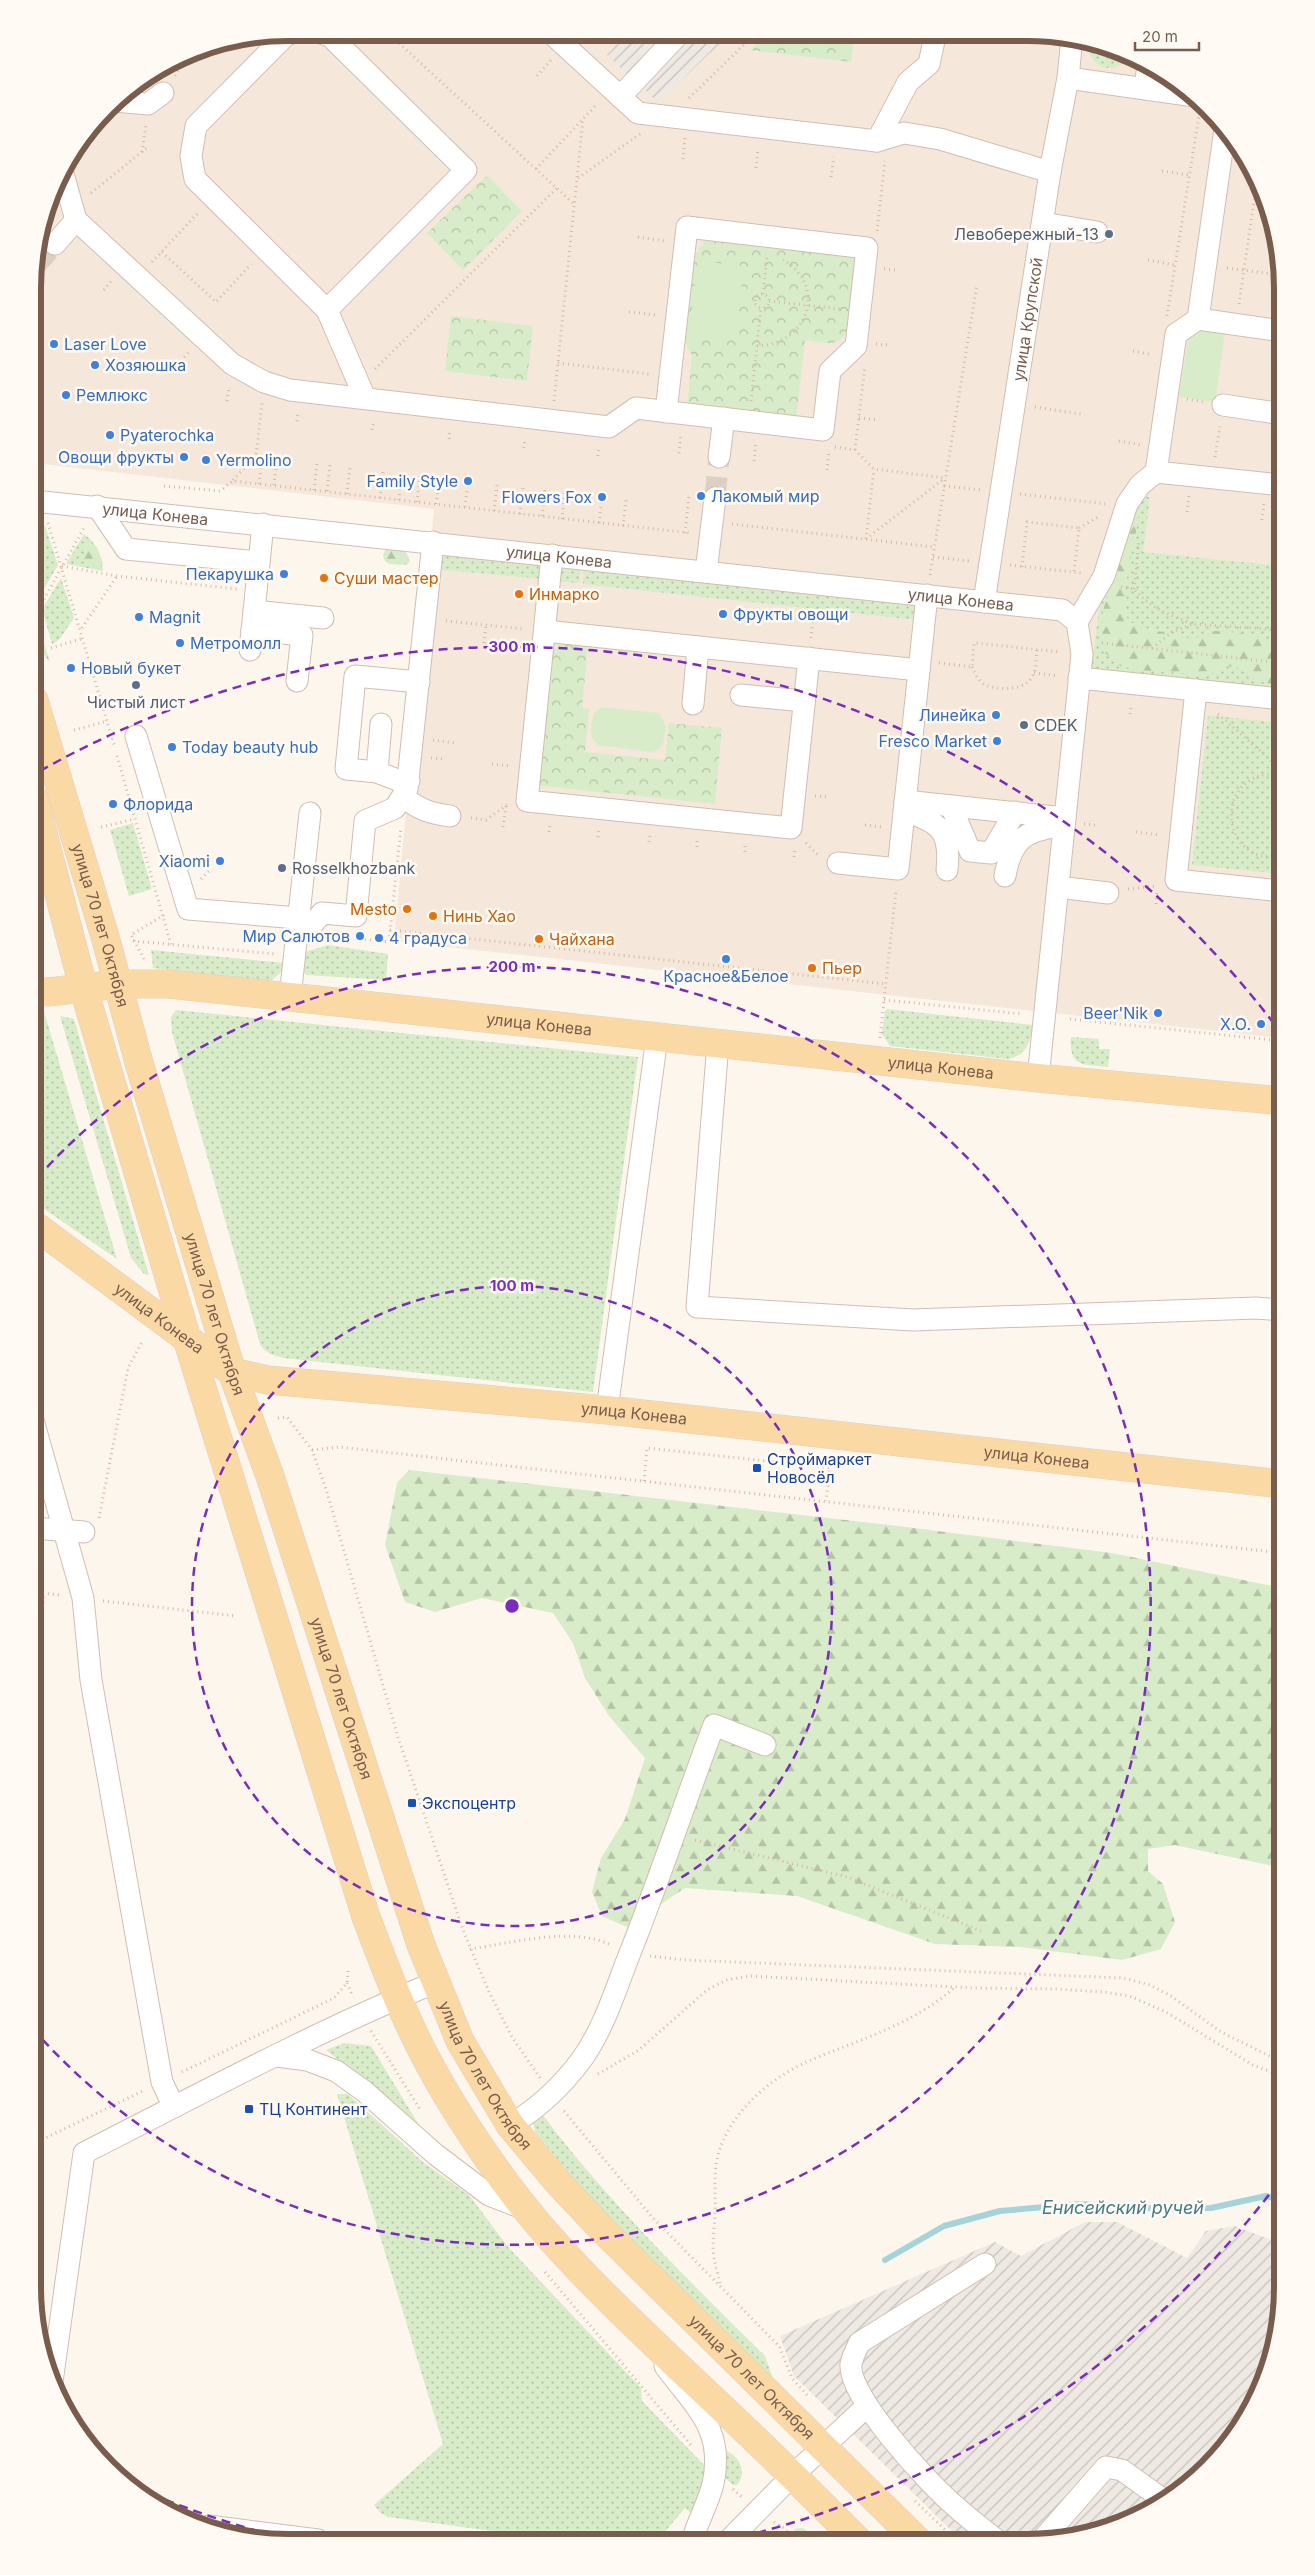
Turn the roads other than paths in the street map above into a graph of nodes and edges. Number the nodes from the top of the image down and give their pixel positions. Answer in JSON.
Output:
{"nodes":[{"id":1,"x":335,"y":41,"type":"edge"},
{"id":2,"x":560,"y":41,"type":"edge"},
{"id":3,"x":672,"y":41,"type":"edge"},
{"id":4,"x":934,"y":41,"type":"edge"},
{"id":5,"x":280,"y":42,"type":"edge"},
{"id":6,"x":1071,"y":45,"type":"edge"},
{"id":7,"x":1147,"y":72,"type":"edge"},
{"id":8,"x":1068,"y":78,"type":"junction"},
{"id":9,"x":1145,"y":89,"type":"junction"},
{"id":10,"x":616,"y":93,"type":"junction"},
{"id":11,"x":155,"y":98,"type":"road end"},
{"id":12,"x":1186,"y":99,"type":"edge"},
{"id":13,"x":128,"y":100,"type":"edge"},
{"id":14,"x":1224,"y":139,"type":"edge"},
{"id":15,"x":877,"y":141,"type":"junction"},
{"id":16,"x":1050,"y":172,"type":"junction"},
{"id":17,"x":65,"y":182,"type":"edge"},
{"id":18,"x":74,"y":214,"type":"junction"},
{"id":19,"x":1043,"y":223,"type":"junction"},
{"id":20,"x":1097,"y":232,"type":"dead end"},
{"id":21,"x":54,"y":244,"type":"tunnel mouth"},
{"id":22,"x":327,"y":310,"type":"junction"},
{"id":23,"x":1198,"y":318,"type":"junction"},
{"id":24,"x":1274,"y":330,"type":"edge"},
{"id":25,"x":362,"y":392,"type":"junction"},
{"id":26,"x":1223,"y":405,"type":"road end"},
{"id":27,"x":666,"y":412,"type":"junction"},
{"id":28,"x":1274,"y":413,"type":"edge"},
{"id":29,"x":724,"y":418,"type":"junction"},
{"id":30,"x":719,"y":457,"type":"tunnel mouth"},
{"id":31,"x":1156,"y":472,"type":"junction"},
{"id":32,"x":1274,"y":484,"type":"edge"},
{"id":33,"x":715,"y":498,"type":"tunnel mouth"},
{"id":34,"x":41,"y":499,"type":"edge"},
{"id":35,"x":97,"y":506,"type":"junction"},
{"id":36,"x":262,"y":524,"type":"junction"},
{"id":37,"x":433,"y":542,"type":"junction"},
{"id":38,"x":552,"y":555,"type":"junction"},
{"id":39,"x":259,"y":562,"type":"junction"},
{"id":40,"x":706,"y":572,"type":"junction"},
{"id":41,"x":927,"y":595,"type":"junction"},
{"id":42,"x":984,"y":602,"type":"junction"},
{"id":43,"x":323,"y":618,"type":"dead end"},
{"id":44,"x":253,"y":620,"type":"junction"},
{"id":45,"x":1077,"y":622,"type":"junction"},
{"id":46,"x":544,"y":631,"type":"junction"},
{"id":47,"x":698,"y":647,"type":"junction"},
{"id":48,"x":808,"y":658,"type":"junction"},
{"id":49,"x":919,"y":665,"type":"junction"},
{"id":50,"x":1079,"y":678,"type":"junction"},
{"id":51,"x":297,"y":681,"type":"dead end"},
{"id":52,"x":419,"y":682,"type":"junction"},
{"id":53,"x":1196,"y":690,"type":"junction"},
{"id":54,"x":741,"y":695,"type":"dead end"},
{"id":55,"x":1274,"y":698,"type":"edge"},
{"id":56,"x":804,"y":701,"type":"junction"},
{"id":57,"x":692,"y":704,"type":"dead end"},
{"id":58,"x":41,"y":724,"type":"edge"},
{"id":59,"x":381,"y":724,"type":"dead end"},
{"id":60,"x":136,"y":736,"type":"dead end"},
{"id":61,"x":377,"y":772,"type":"junction"},
{"id":62,"x":406,"y":789,"type":"junction"},
{"id":63,"x":904,"y":806,"type":"junction"},
{"id":64,"x":951,"y":806,"type":"junction"},
{"id":65,"x":1015,"y":812,"type":"junction"},
{"id":66,"x":310,"y":813,"type":"dead end"},
{"id":67,"x":450,"y":816,"type":"dead end"},
{"id":68,"x":1070,"y":822,"type":"junction"},
{"id":69,"x":41,"y":826,"type":"edge"},
{"id":70,"x":838,"y":863,"type":"road end"},
{"id":71,"x":947,"y":870,"type":"dead end"},
{"id":72,"x":1005,"y":876,"type":"dead end"},
{"id":73,"x":1058,"y":888,"type":"junction"},
{"id":74,"x":1274,"y":890,"type":"edge"},
{"id":75,"x":1108,"y":892,"type":"dead end"},
{"id":76,"x":298,"y":926,"type":"junction"},
{"id":77,"x":118,"y":984,"type":"junction"},
{"id":78,"x":41,"y":990,"type":"edge"},
{"id":79,"x":84,"y":990,"type":"junction"},
{"id":80,"x":290,"y":997,"type":"junction"},
{"id":81,"x":657,"y":1037,"type":"junction"},
{"id":82,"x":718,"y":1043,"type":"junction"},
{"id":83,"x":1038,"y":1078,"type":"junction"},
{"id":84,"x":1274,"y":1101,"type":"edge"},
{"id":85,"x":41,"y":1230,"type":"edge"},
{"id":86,"x":1274,"y":1309,"type":"edge"},
{"id":87,"x":188,"y":1342,"type":"junction"},
{"id":88,"x":232,"y":1372,"type":"junction"},
{"id":89,"x":607,"y":1410,"type":"junction"},
{"id":90,"x":41,"y":1437,"type":"edge"},
{"id":91,"x":1274,"y":1483,"type":"edge"},
{"id":92,"x":41,"y":1528,"type":"edge"},
{"id":93,"x":83,"y":1529,"type":"junction"},
{"id":94,"x":765,"y":1746,"type":"dead end"},
{"id":95,"x":436,"y":1982,"type":"junction"},
{"id":96,"x":397,"y":1998,"type":"junction"},
{"id":97,"x":276,"y":2056,"type":"junction"},
{"id":98,"x":174,"y":2107,"type":"junction"},
{"id":99,"x":510,"y":2125,"type":"junction"},
{"id":100,"x":525,"y":2209,"type":"junction"},
{"id":101,"x":985,"y":2264,"type":"dead end"},
{"id":102,"x":637,"y":2327,"type":"junction"},
{"id":103,"x":54,"y":2366,"type":"edge"},
{"id":104,"x":868,"y":2406,"type":"junction"},
{"id":105,"x":823,"y":2446,"type":"junction"},
{"id":106,"x":793,"y":2475,"type":"junction"},
{"id":107,"x":1158,"y":2496,"type":"edge"},
{"id":108,"x":1048,"y":2533,"type":"edge"},
{"id":109,"x":695,"y":2534,"type":"edge"},
{"id":110,"x":735,"y":2534,"type":"edge"},
{"id":111,"x":851,"y":2534,"type":"edge"},
{"id":112,"x":911,"y":2534,"type":"edge"},
{"id":113,"x":989,"y":2534,"type":"edge"}],
"edges":[{"from":1,"to":22,"type":"street"},
{"from":2,"to":10,"type":"street"},
{"from":3,"to":10,"type":"street"},
{"from":4,"to":15,"type":"street"},
{"from":5,"to":22,"type":"street"},
{"from":6,"to":8,"type":"street","name":"улица Крупской"},
{"from":7,"to":9,"type":"street"},
{"from":8,"to":9,"type":"street"},
{"from":8,"to":16,"type":"street","name":"улица Крупской"},
{"from":9,"to":12,"type":"street"},
{"from":10,"to":15,"type":"street"},
{"from":11,"to":13,"type":"street"},
{"from":14,"to":23,"type":"street"},
{"from":15,"to":16,"type":"street"},
{"from":16,"to":19,"type":"street","name":"улица Крупской"},
{"from":17,"to":18,"type":"street"},
{"from":18,"to":21,"type":"street"},
{"from":18,"to":25,"type":"street"},
{"from":19,"to":20,"type":"street"},
{"from":19,"to":42,"type":"street","name":"улица Крупской"},
{"from":22,"to":25,"type":"street"},
{"from":23,"to":24,"type":"street"},
{"from":23,"to":31,"type":"street"},
{"from":25,"to":27,"type":"street"},
{"from":26,"to":28,"type":"street"},
{"from":27,"to":29,"type":"street"},
{"from":27,"to":29,"type":"street"},
{"from":29,"to":30,"type":"street"},
{"from":31,"to":32,"type":"street"},
{"from":31,"to":45,"type":"street"},
{"from":33,"to":40,"type":"street"},
{"from":34,"to":35,"type":"street","name":"улица Конева"},
{"from":35,"to":36,"type":"street","name":"улица Конева"},
{"from":35,"to":39,"type":"street"},
{"from":36,"to":37,"type":"street","name":"улица Конева"},
{"from":36,"to":39,"type":"street"},
{"from":37,"to":38,"type":"street","name":"улица Конева"},
{"from":37,"to":52,"type":"street"},
{"from":38,"to":40,"type":"street","name":"улица Конева"},
{"from":38,"to":46,"type":"street"},
{"from":39,"to":44,"type":"street"},
{"from":40,"to":41,"type":"street","name":"улица Конева"},
{"from":41,"to":42,"type":"street","name":"улица Конева"},
{"from":41,"to":49,"type":"street"},
{"from":42,"to":45,"type":"street","name":"улица Конева"},
{"from":43,"to":44,"type":"street"},
{"from":44,"to":51,"type":"street"},
{"from":45,"to":50,"type":"street"},
{"from":46,"to":47,"type":"street"},
{"from":46,"to":56,"type":"street"},
{"from":47,"to":48,"type":"street"},
{"from":47,"to":57,"type":"street"},
{"from":48,"to":49,"type":"street"},
{"from":48,"to":56,"type":"street"},
{"from":49,"to":63,"type":"street"},
{"from":50,"to":53,"type":"street"},
{"from":50,"to":68,"type":"street"},
{"from":52,"to":61,"type":"street"},
{"from":52,"to":62,"type":"street"},
{"from":53,"to":55,"type":"street"},
{"from":53,"to":74,"type":"street"},
{"from":54,"to":56,"type":"street"},
{"from":58,"to":77,"type":"main road","name":"улица 70 лет Октября"},
{"from":59,"to":61,"type":"street"},
{"from":60,"to":76,"type":"street"},
{"from":61,"to":62,"type":"street"},
{"from":62,"to":67,"type":"street"},
{"from":62,"to":76,"type":"street"},
{"from":63,"to":64,"type":"street"},
{"from":63,"to":70,"type":"street"},
{"from":63,"to":71,"type":"street"},
{"from":64,"to":65,"type":"street"},
{"from":64,"to":65,"type":"street"},
{"from":65,"to":68,"type":"street"},
{"from":66,"to":76,"type":"street"},
{"from":68,"to":72,"type":"street"},
{"from":68,"to":73,"type":"street"},
{"from":69,"to":79,"type":"main road","name":"улица 70 лет Октября"},
{"from":73,"to":75,"type":"street"},
{"from":73,"to":83,"type":"street"},
{"from":76,"to":80,"type":"street"},
{"from":77,"to":79,"type":"main road","name":"улица Конева"},
{"from":77,"to":80,"type":"main road","name":"улица Конева"},
{"from":77,"to":88,"type":"main road","name":"улица 70 лет Октября"},
{"from":78,"to":79,"type":"main road","name":"улица Конева"},
{"from":79,"to":87,"type":"main road","name":"улица 70 лет Октября"},
{"from":80,"to":81,"type":"main road","name":"улица Конева"},
{"from":81,"to":82,"type":"main road","name":"улица Конева"},
{"from":81,"to":89,"type":"street"},
{"from":82,"to":83,"type":"main road","name":"улица Конева"},
{"from":82,"to":86,"type":"street"},
{"from":83,"to":84,"type":"main road","name":"улица Конева"},
{"from":85,"to":87,"type":"main road","name":"улица Конева"},
{"from":87,"to":88,"type":"main road","name":"улица Конева"},
{"from":87,"to":96,"type":"main road","name":"улица 70 лет Октября"},
{"from":88,"to":89,"type":"main road","name":"улица Конева"},
{"from":88,"to":95,"type":"main road","name":"улица 70 лет Октября"},
{"from":89,"to":91,"type":"main road","name":"улица Конева"},
{"from":90,"to":93,"type":"street"},
{"from":92,"to":93,"type":"street"},
{"from":93,"to":98,"type":"street"},
{"from":94,"to":99,"type":"street"},
{"from":95,"to":96,"type":"street"},
{"from":95,"to":99,"type":"main road","name":"улица 70 лет Октября"},
{"from":96,"to":97,"type":"street"},
{"from":96,"to":100,"type":"main road","name":"улица 70 лет Октября"},
{"from":97,"to":98,"type":"street"},
{"from":97,"to":100,"type":"street"},
{"from":98,"to":103,"type":"street"},
{"from":99,"to":105,"type":"main road","name":"улица 70 лет Октября"},
{"from":100,"to":102,"type":"main road","name":"улица 70 лет Октября"},
{"from":101,"to":104,"type":"street"},
{"from":102,"to":106,"type":"main road","name":"улица 70 лет Октября"},
{"from":102,"to":109,"type":"street"},
{"from":104,"to":105,"type":"street"},
{"from":104,"to":113,"type":"street"},
{"from":105,"to":106,"type":"street"},
{"from":105,"to":112,"type":"main road","name":"улица 70 лет Октября"},
{"from":106,"to":110,"type":"street"},
{"from":106,"to":111,"type":"main road","name":"улица 70 лет Октября"},
{"from":107,"to":108,"type":"street"}]}
